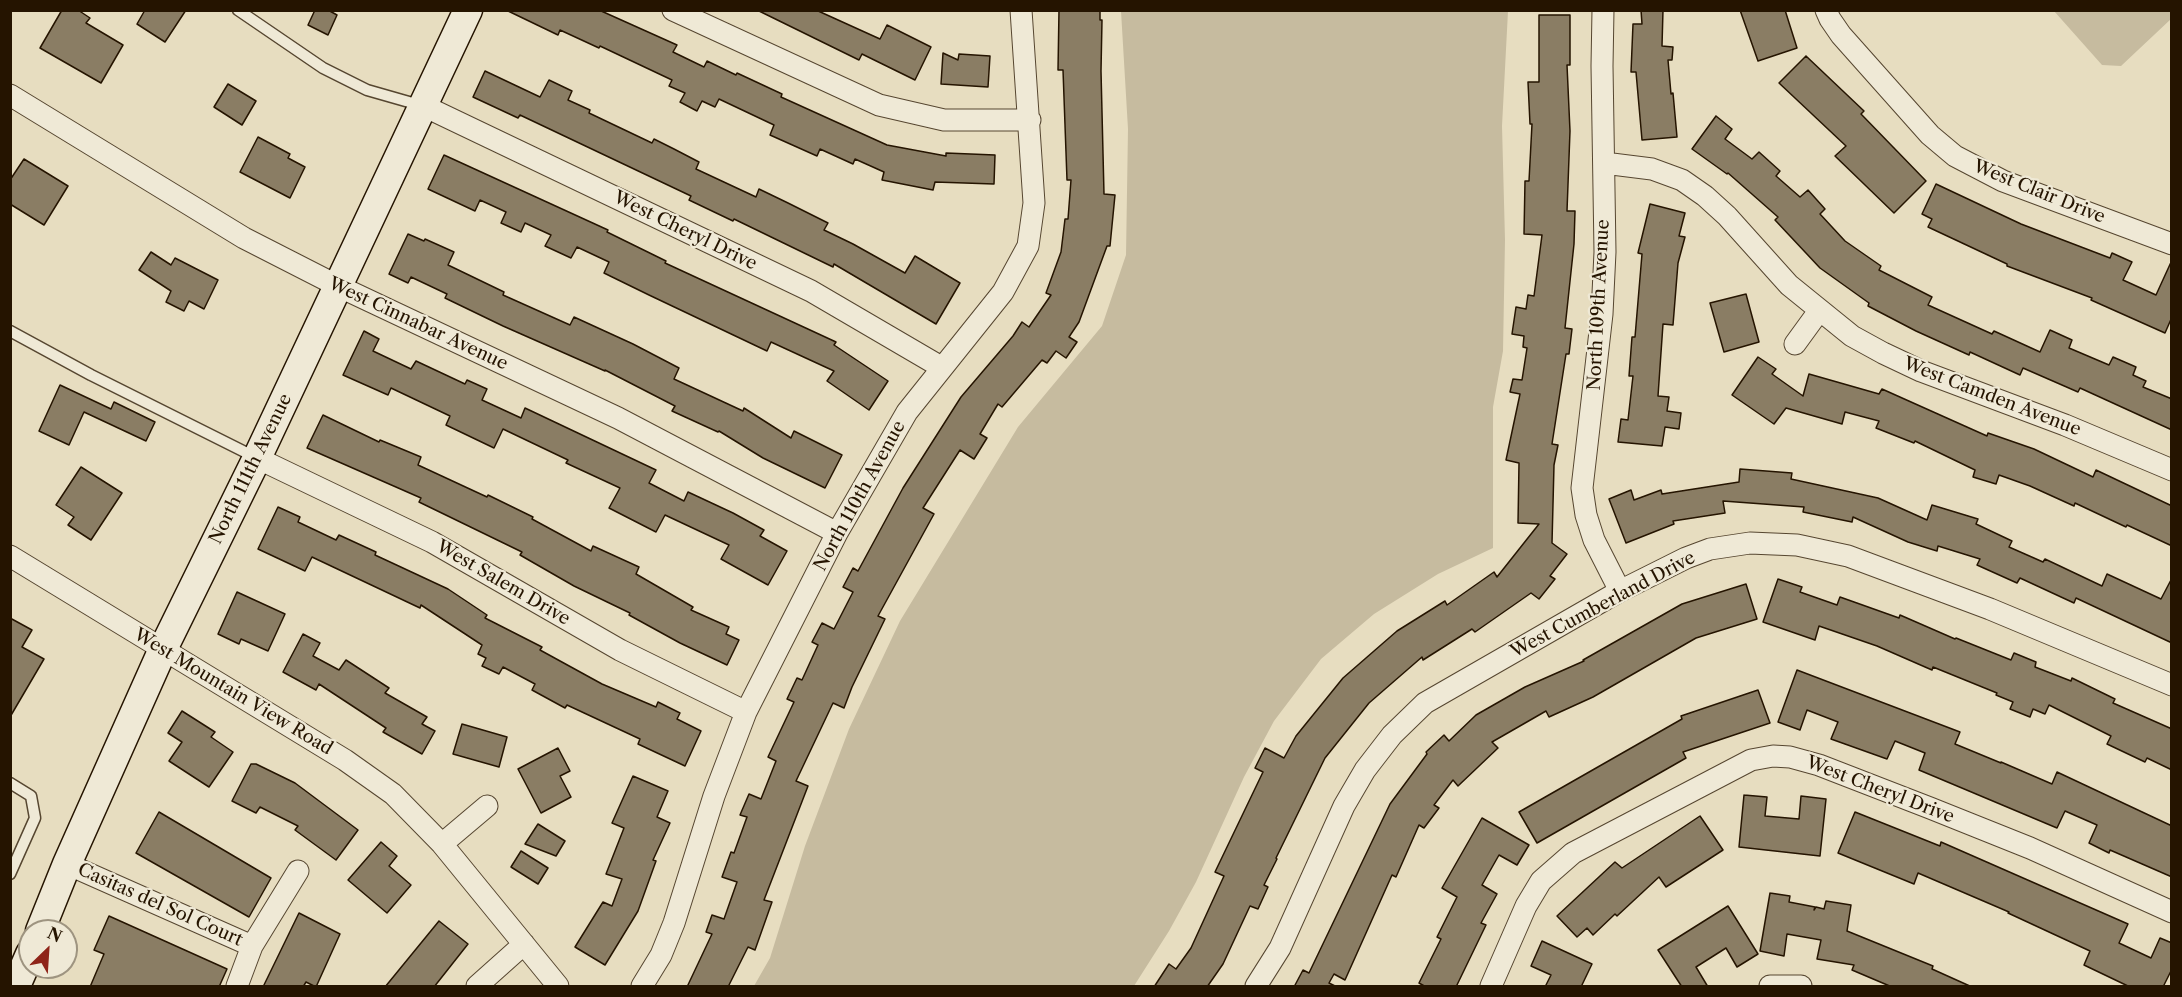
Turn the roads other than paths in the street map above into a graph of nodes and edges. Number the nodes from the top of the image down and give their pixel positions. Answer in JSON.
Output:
{"nodes":[{"id":1,"x":238,"y":10,"type":"edge"},
{"id":2,"x":468,"y":10,"type":"edge"},
{"id":3,"x":673,"y":10,"type":"edge"},
{"id":4,"x":1021,"y":10,"type":"edge"},
{"id":5,"x":1604,"y":10,"type":"edge"},
{"id":6,"x":1826,"y":10,"type":"edge"},
{"id":7,"x":10,"y":95,"type":"edge"},
{"id":8,"x":424,"y":106,"type":"junction"},
{"id":9,"x":1030,"y":120,"type":"junction"},
{"id":10,"x":1604,"y":163,"type":"junction"},
{"id":11,"x":2172,"y":244,"type":"edge"},
{"id":12,"x":338,"y":286,"type":"junction"},
{"id":13,"x":1820,"y":311,"type":"junction"},
{"id":14,"x":10,"y":331,"type":"edge"},
{"id":15,"x":1796,"y":344,"type":"dead end"},
{"id":16,"x":941,"y":367,"type":"junction"},
{"id":17,"x":257,"y":458,"type":"junction"},
{"id":18,"x":2172,"y":470,"type":"edge"},
{"id":19,"x":837,"y":533,"type":"junction"},
{"id":20,"x":10,"y":556,"type":"edge"},
{"id":21,"x":1620,"y":591,"type":"junction"},
{"id":22,"x":163,"y":649,"type":"junction"},
{"id":23,"x":2172,"y":685,"type":"edge"},
{"id":24,"x":746,"y":712,"type":"junction"},
{"id":25,"x":10,"y":783,"type":"edge"},
{"id":26,"x":487,"y":806,"type":"dead end"},
{"id":27,"x":442,"y":844,"type":"junction"},
{"id":28,"x":68,"y":864,"type":"junction"},
{"id":29,"x":298,"y":871,"type":"dead end"},
{"id":30,"x":10,"y":874,"type":"edge"},
{"id":31,"x":2172,"y":912,"type":"edge"},
{"id":32,"x":45,"y":919,"type":"edge"},
{"id":33,"x":524,"y":944,"type":"junction"},
{"id":34,"x":252,"y":946,"type":"junction"},
{"id":35,"x":237,"y":987,"type":"edge"},
{"id":36,"x":477,"y":987,"type":"edge"},
{"id":37,"x":558,"y":987,"type":"edge"},
{"id":38,"x":642,"y":987,"type":"edge"},
{"id":39,"x":1256,"y":987,"type":"edge"},
{"id":40,"x":1491,"y":987,"type":"edge"},
{"id":41,"x":1770,"y":987,"type":"edge"},
{"id":42,"x":1802,"y":987,"type":"edge"}],
"edges":[{"from":1,"to":8,"type":"lane"},
{"from":2,"to":8,"type":"street","name":"North 111th Avenue"},
{"from":3,"to":9,"type":"street"},
{"from":4,"to":9,"type":"street","name":"North 110th Avenue"},
{"from":5,"to":10,"type":"street","name":"North 109th Avenue"},
{"from":6,"to":11,"type":"street","name":"West Clair Drive"},
{"from":7,"to":12,"type":"street","name":"West Cinnabar Avenue"},
{"from":8,"to":12,"type":"street","name":"North 111th Avenue"},
{"from":8,"to":16,"type":"street","name":"West Cheryl Drive"},
{"from":9,"to":16,"type":"street","name":"North 110th Avenue"},
{"from":10,"to":13,"type":"street","name":"West Camden Avenue"},
{"from":10,"to":21,"type":"street","name":"North 109th Avenue"},
{"from":12,"to":17,"type":"street","name":"North 111th Avenue"},
{"from":12,"to":19,"type":"street","name":"West Cinnabar Avenue"},
{"from":13,"to":15,"type":"street"},
{"from":13,"to":18,"type":"street","name":"West Camden Avenue"},
{"from":14,"to":17,"type":"lane"},
{"from":16,"to":19,"type":"street","name":"North 110th Avenue"},
{"from":17,"to":22,"type":"street","name":"North 111th Avenue"},
{"from":17,"to":24,"type":"street","name":"West Salem Drive"},
{"from":19,"to":24,"type":"street","name":"North 110th Avenue"},
{"from":20,"to":22,"type":"street","name":"West Mountain View Road"},
{"from":21,"to":23,"type":"street","name":"West Cumberland Drive"},
{"from":21,"to":39,"type":"street","name":"West Cumberland Drive"},
{"from":22,"to":27,"type":"street","name":"West Mountain View Road"},
{"from":22,"to":28,"type":"street","name":"North 111th Avenue"},
{"from":24,"to":38,"type":"street","name":"North 110th Avenue"},
{"from":25,"to":30,"type":"lane"},
{"from":26,"to":27,"type":"street"},
{"from":27,"to":33,"type":"street","name":"West Mountain View Road"},
{"from":28,"to":32,"type":"street","name":"North 111th Avenue"},
{"from":28,"to":34,"type":"street","name":"Casitas del Sol Court"},
{"from":29,"to":34,"type":"street"},
{"from":31,"to":40,"type":"street","name":"West Cheryl Drive"},
{"from":33,"to":36,"type":"street"},
{"from":33,"to":37,"type":"street","name":"West Mountain View Road"},
{"from":34,"to":35,"type":"street"},
{"from":41,"to":42,"type":"street"}]}
